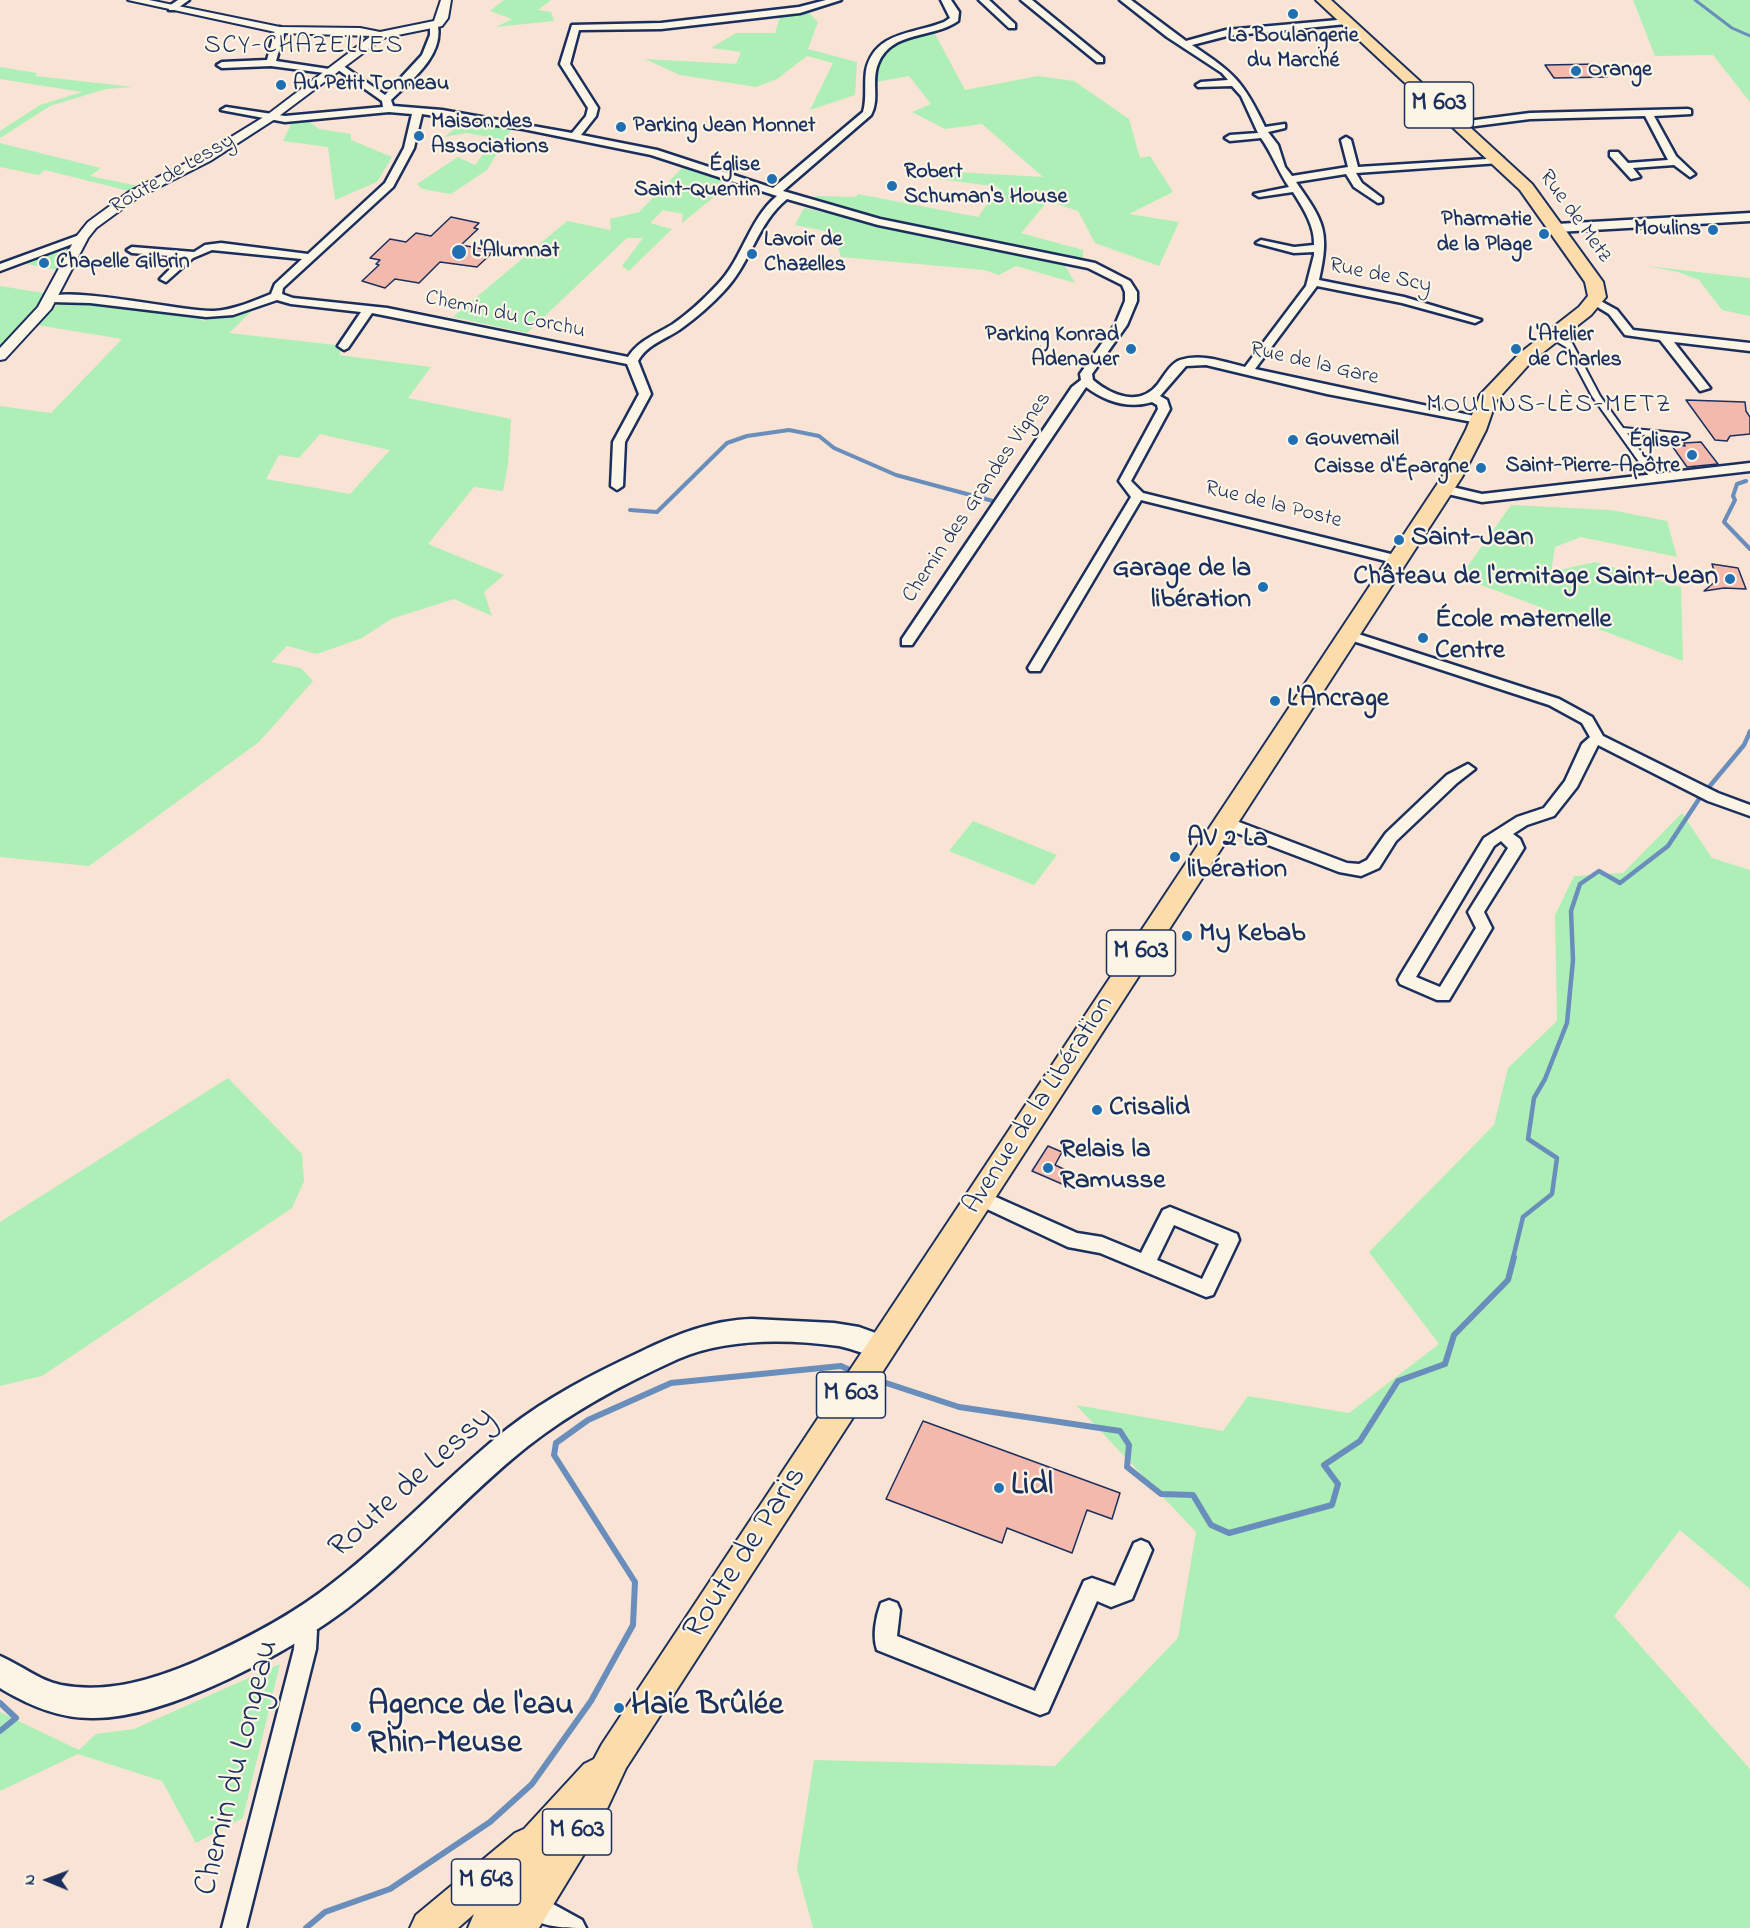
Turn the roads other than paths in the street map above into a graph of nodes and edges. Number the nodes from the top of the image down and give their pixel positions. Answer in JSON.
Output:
{"nodes":[{"id":1,"x":133,"y":0,"type":"edge"},
{"id":2,"x":184,"y":0,"type":"edge"},
{"id":3,"x":446,"y":0,"type":"edge"},
{"id":4,"x":836,"y":0,"type":"edge"},
{"id":5,"x":946,"y":0,"type":"edge"},
{"id":6,"x":984,"y":0,"type":"edge"},
{"id":7,"x":1026,"y":0,"type":"edge"},
{"id":8,"x":1125,"y":0,"type":"edge"},
{"id":9,"x":1323,"y":0,"type":"edge"},
{"id":10,"x":172,"y":8,"type":"junction"},
{"id":11,"x":1346,"y":21,"type":"junction"},
{"id":12,"x":437,"y":23,"type":"junction"},
{"id":13,"x":1012,"y":26,"type":"dead end"},
{"id":14,"x":280,"y":30,"type":"junction"},
{"id":15,"x":380,"y":35,"type":"junction"},
{"id":16,"x":1187,"y":44,"type":"junction"},
{"id":17,"x":1100,"y":60,"type":"dead end"},
{"id":18,"x":271,"y":63,"type":"junction"},
{"id":19,"x":222,"y":65,"type":"dead end"},
{"id":20,"x":334,"y":70,"type":"junction"},
{"id":21,"x":1232,"y":83,"type":"junction"},
{"id":22,"x":1201,"y":85,"type":"dead end"},
{"id":23,"x":388,"y":105,"type":"junction"},
{"id":24,"x":226,"y":110,"type":"dead end"},
{"id":25,"x":418,"y":111,"type":"junction"},
{"id":26,"x":1688,"y":112,"type":"dead end"},
{"id":27,"x":1648,"y":113,"type":"junction"},
{"id":28,"x":271,"y":117,"type":"junction"},
{"id":29,"x":1460,"y":125,"type":"junction"},
{"id":30,"x":1281,"y":126,"type":"dead end"},
{"id":31,"x":1264,"y":132,"type":"junction"},
{"id":32,"x":576,"y":135,"type":"junction"},
{"id":33,"x":1230,"y":138,"type":"dead end"},
{"id":34,"x":1347,"y":140,"type":"dead end"},
{"id":35,"x":1614,"y":153,"type":"dead end"},
{"id":36,"x":1499,"y":160,"type":"junction"},
{"id":37,"x":1676,"y":162,"type":"junction"},
{"id":38,"x":1625,"y":166,"type":"junction"},
{"id":39,"x":1352,"y":170,"type":"junction"},
{"id":40,"x":1690,"y":174,"type":"dead end"},
{"id":41,"x":1635,"y":177,"type":"dead end"},
{"id":42,"x":1292,"y":185,"type":"junction"},
{"id":43,"x":781,"y":193,"type":"junction"},
{"id":44,"x":1259,"y":194,"type":"dead end"},
{"id":45,"x":1378,"y":200,"type":"dead end"},
{"id":46,"x":1546,"y":213,"type":"junction"},
{"id":47,"x":1750,"y":217,"type":"edge"},
{"id":48,"x":1750,"y":224,"type":"edge"},
{"id":49,"x":1593,"y":227,"type":"junction"},
{"id":50,"x":1562,"y":228,"type":"junction"},
{"id":51,"x":82,"y":237,"type":"junction"},
{"id":52,"x":1261,"y":243,"type":"dead end"},
{"id":53,"x":1320,"y":248,"type":"junction"},
{"id":54,"x":132,"y":250,"type":"dead end"},
{"id":55,"x":1572,"y":250,"type":"junction"},
{"id":56,"x":190,"y":255,"type":"junction"},
{"id":57,"x":309,"y":257,"type":"junction"},
{"id":58,"x":0,"y":268,"type":"edge"},
{"id":59,"x":166,"y":279,"type":"dead end"},
{"id":60,"x":1313,"y":282,"type":"junction"},
{"id":61,"x":277,"y":296,"type":"junction"},
{"id":62,"x":51,"y":299,"type":"junction"},
{"id":63,"x":1595,"y":301,"type":"junction"},
{"id":64,"x":369,"y":309,"type":"junction"},
{"id":65,"x":1475,"y":320,"type":"dead end"},
{"id":66,"x":1551,"y":336,"type":"junction"},
{"id":67,"x":1664,"y":337,"type":"junction"},
{"id":68,"x":344,"y":346,"type":"dead end"},
{"id":69,"x":1750,"y":347,"type":"edge"},
{"id":70,"x":0,"y":356,"type":"edge"},
{"id":71,"x":632,"y":361,"type":"junction"},
{"id":72,"x":1248,"y":371,"type":"junction"},
{"id":73,"x":1087,"y":381,"type":"junction"},
{"id":74,"x":1704,"y":388,"type":"dead end"},
{"id":75,"x":1153,"y":396,"type":"junction"},
{"id":76,"x":1479,"y":421,"type":"junction"},
{"id":77,"x":1620,"y":430,"type":"junction"},
{"id":78,"x":1684,"y":436,"type":"dead end"},
{"id":79,"x":1745,"y":467,"type":"edge"},
{"id":80,"x":1654,"y":478,"type":"junction"},
{"id":81,"x":1750,"y":480,"type":"edge"},
{"id":82,"x":617,"y":486,"type":"dead end"},
{"id":83,"x":1444,"y":489,"type":"junction"},
{"id":84,"x":1138,"y":495,"type":"junction"},
{"id":85,"x":1398,"y":560,"type":"junction"},
{"id":86,"x":1349,"y":635,"type":"junction"},
{"id":87,"x":907,"y":642,"type":"dead end"},
{"id":88,"x":1035,"y":668,"type":"dead end"},
{"id":89,"x":1598,"y":739,"type":"junction"},
{"id":90,"x":1468,"y":769,"type":"dead end"},
{"id":91,"x":1750,"y":811,"type":"edge"},
{"id":92,"x":1226,"y":823,"type":"junction"},
{"id":93,"x":1502,"y":834,"type":"junction"},
{"id":94,"x":980,"y":1198,"type":"junction"},
{"id":95,"x":1145,"y":1264,"type":"junction"},
{"id":96,"x":881,"y":1349,"type":"junction"},
{"id":97,"x":1141,"y":1550,"type":"dead end"},
{"id":98,"x":889,"y":1610,"type":"dead end"},
{"id":99,"x":302,"y":1623,"type":"junction"},
{"id":100,"x":0,"y":1671,"type":"edge"},
{"id":101,"x":614,"y":1756,"type":"junction"},
{"id":102,"x":542,"y":1834,"type":"junction"},
{"id":103,"x":525,"y":1916,"type":"edge"},
{"id":104,"x":234,"y":1928,"type":"edge"},
{"id":105,"x":429,"y":1928,"type":"edge"},
{"id":106,"x":487,"y":1928,"type":"edge"},
{"id":107,"x":498,"y":1928,"type":"edge"},
{"id":108,"x":574,"y":1928,"type":"edge"}],
"edges":[{"from":1,"to":10,"type":"street"},
{"from":2,"to":10,"type":"street"},
{"from":3,"to":12,"type":"street"},
{"from":4,"to":32,"type":"street"},
{"from":5,"to":43,"type":"street"},
{"from":6,"to":13,"type":"street"},
{"from":7,"to":17,"type":"street"},
{"from":8,"to":16,"type":"street"},
{"from":9,"to":11,"type":"main road","number":"M 603"},
{"from":10,"to":14,"type":"street"},
{"from":11,"to":16,"type":"street"},
{"from":11,"to":29,"type":"main road","number":"M 603"},
{"from":12,"to":15,"type":"street"},
{"from":12,"to":23,"type":"street"},
{"from":14,"to":15,"type":"street"},
{"from":14,"to":18,"type":"street"},
{"from":15,"to":20,"type":"street","name":"Route de Lessy"},
{"from":16,"to":21,"type":"street"},
{"from":18,"to":19,"type":"street"},
{"from":18,"to":20,"type":"street"},
{"from":20,"to":23,"type":"street"},
{"from":20,"to":28,"type":"street","name":"Route de Lessy"},
{"from":21,"to":22,"type":"street"},
{"from":21,"to":31,"type":"street"},
{"from":23,"to":25,"type":"street"},
{"from":23,"to":28,"type":"street"},
{"from":24,"to":28,"type":"street"},
{"from":25,"to":32,"type":"street"},
{"from":25,"to":57,"type":"street"},
{"from":26,"to":27,"type":"street"},
{"from":27,"to":29,"type":"street"},
{"from":27,"to":37,"type":"street"},
{"from":28,"to":51,"type":"street","name":"Route de Lessy"},
{"from":29,"to":36,"type":"main road","number":"M 603"},
{"from":30,"to":31,"type":"street"},
{"from":31,"to":33,"type":"street"},
{"from":31,"to":42,"type":"street"},
{"from":32,"to":43,"type":"street"},
{"from":34,"to":39,"type":"street"},
{"from":35,"to":38,"type":"street"},
{"from":36,"to":39,"type":"street"},
{"from":36,"to":46,"type":"main road","name":"Rue de Metz","number":"M 603"},
{"from":37,"to":38,"type":"street"},
{"from":37,"to":40,"type":"street"},
{"from":38,"to":41,"type":"street"},
{"from":39,"to":42,"type":"street"},
{"from":39,"to":45,"type":"street"},
{"from":42,"to":44,"type":"street"},
{"from":42,"to":53,"type":"street"},
{"from":43,"to":71,"type":"street"},
{"from":43,"to":73,"type":"street","name":"Chemin des Grandes Vignes"},
{"from":46,"to":49,"type":"main road"},
{"from":46,"to":50,"type":"main road","name":"Rue de Metz","number":"M 603"},
{"from":47,"to":49,"type":"main road"},
{"from":48,"to":49,"type":"main road"},
{"from":49,"to":50,"type":"main road"},
{"from":49,"to":55,"type":"main road"},
{"from":50,"to":55,"type":"main road","name":"Rue de Metz","number":"M 603"},
{"from":51,"to":58,"type":"street"},
{"from":51,"to":62,"type":"street","name":"Route de Lessy"},
{"from":52,"to":53,"type":"street"},
{"from":53,"to":60,"type":"street"},
{"from":54,"to":56,"type":"street"},
{"from":55,"to":63,"type":"main road","name":"Rue de Metz","number":"M 603"},
{"from":56,"to":57,"type":"street"},
{"from":56,"to":59,"type":"street"},
{"from":57,"to":61,"type":"street"},
{"from":60,"to":65,"type":"street","name":"Rue de Scy"},
{"from":60,"to":72,"type":"street","name":"Rue de Scy"},
{"from":61,"to":62,"type":"street"},
{"from":61,"to":64,"type":"street","name":"Chemin du Corchu"},
{"from":62,"to":70,"type":"street","name":"Route de Lessy"},
{"from":63,"to":66,"type":"main road","number":"M 603"},
{"from":63,"to":67,"type":"street","name":"Rue de Metz"},
{"from":64,"to":68,"type":"street"},
{"from":64,"to":71,"type":"street","name":"Chemin du Corchu"},
{"from":66,"to":76,"type":"main road","number":"M 603"},
{"from":66,"to":77,"type":"street"},
{"from":67,"to":69,"type":"street"},
{"from":67,"to":74,"type":"street"},
{"from":71,"to":82,"type":"street"},
{"from":72,"to":75,"type":"street","name":"Rue de la Gare"},
{"from":72,"to":76,"type":"street","name":"Rue de la Gare"},
{"from":73,"to":75,"type":"street"},
{"from":73,"to":87,"type":"street","name":"Chemin des Grandes Vignes"},
{"from":75,"to":84,"type":"street"},
{"from":76,"to":83,"type":"main road","number":"M 603"},
{"from":77,"to":78,"type":"street"},
{"from":77,"to":80,"type":"street"},
{"from":79,"to":80,"type":"street"},
{"from":79,"to":81,"type":"street"},
{"from":80,"to":83,"type":"street"},
{"from":83,"to":85,"type":"main road","number":"M 603"},
{"from":84,"to":85,"type":"street","name":"Rue de la Poste"},
{"from":84,"to":88,"type":"street"},
{"from":85,"to":86,"type":"main road","name":"Avenue de la Libération","number":"M 603"},
{"from":86,"to":89,"type":"street"},
{"from":86,"to":92,"type":"main road","name":"Avenue de la Libération","number":"M 603"},
{"from":89,"to":91,"type":"street"},
{"from":89,"to":93,"type":"street"},
{"from":90,"to":92,"type":"street"},
{"from":92,"to":94,"type":"main road","name":"Avenue de la Libération","number":"M 603"},
{"from":93,"to":93,"type":"street"},
{"from":94,"to":95,"type":"street"},
{"from":94,"to":96,"type":"main road","name":"Avenue de la Libération","number":"M 603"},
{"from":95,"to":95,"type":"street"},
{"from":96,"to":99,"type":"main road","name":"Route de Lessy"},
{"from":96,"to":101,"type":"main road","name":"Route de Paris","number":"M 603"},
{"from":97,"to":98,"type":"street"},
{"from":99,"to":100,"type":"main road","name":"Route de Lessy"},
{"from":99,"to":104,"type":"street","name":"Chemin du Longeau"},
{"from":101,"to":102,"type":"main road","name":"Route de Paris","number":"M 603"},
{"from":101,"to":103,"type":"main road","name":"Route de Paris","number":"M 603"},
{"from":102,"to":105,"type":"main road","number":"M 643"},
{"from":102,"to":106,"type":"main road","name":"Route de Paris","number":"M 603"},
{"from":103,"to":107,"type":"main road","number":"M 643"},
{"from":103,"to":108,"type":"street"}]}
